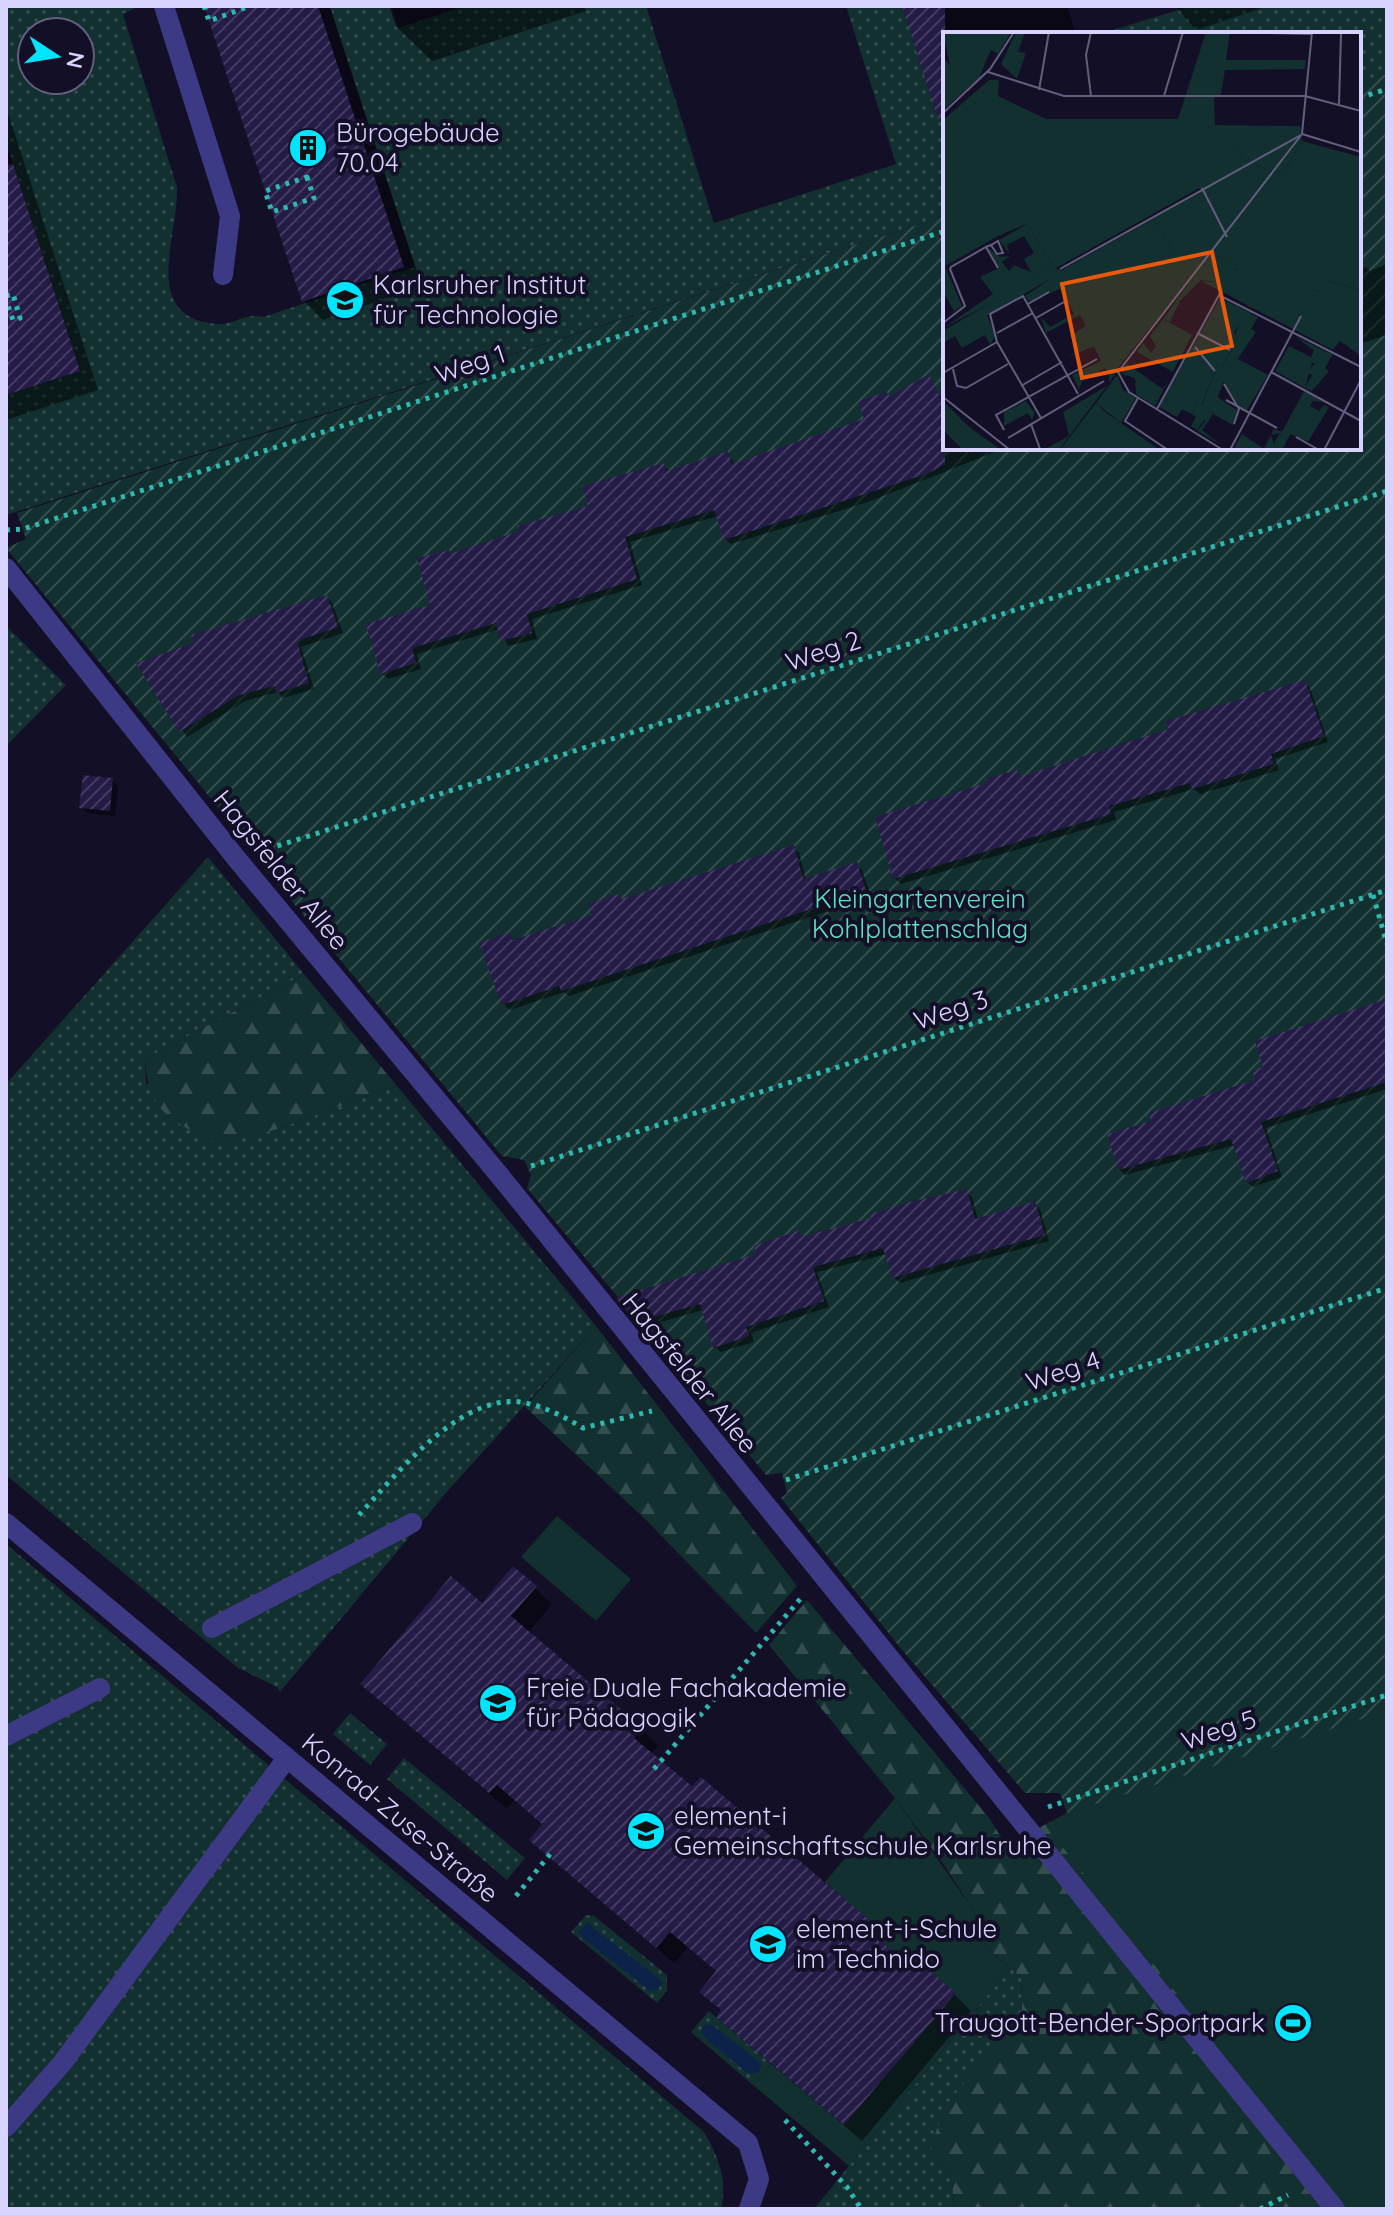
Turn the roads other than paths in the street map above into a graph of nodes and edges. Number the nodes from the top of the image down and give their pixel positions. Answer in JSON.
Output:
{"nodes":[{"id":1,"x":164,"y":6,"type":"edge"},
{"id":2,"x":223,"y":275,"type":"dead end"},
{"id":3,"x":6,"y":568,"type":"edge"},
{"id":4,"x":6,"y":1523,"type":"edge"},
{"id":5,"x":412,"y":1523,"type":"dead end"},
{"id":6,"x":212,"y":1628,"type":"dead end"},
{"id":7,"x":100,"y":1688,"type":"dead end"},
{"id":8,"x":6,"y":1736,"type":"edge"},
{"id":9,"x":287,"y":1758,"type":"junction"},
{"id":10,"x":6,"y":2127,"type":"edge"},
{"id":11,"x":749,"y":2209,"type":"edge"},
{"id":12,"x":1335,"y":2209,"type":"edge"}],
"edges":[{"from":1,"to":2,"type":"street"},
{"from":3,"to":12,"type":"street","name":"Hagsfelder Allee"},
{"from":4,"to":9,"type":"street","name":"Konrad-Zuse-Straße"},
{"from":5,"to":6,"type":"street"},
{"from":7,"to":8,"type":"street"},
{"from":9,"to":10,"type":"street"},
{"from":9,"to":11,"type":"street","name":"Konrad-Zuse-Straße"}]}
